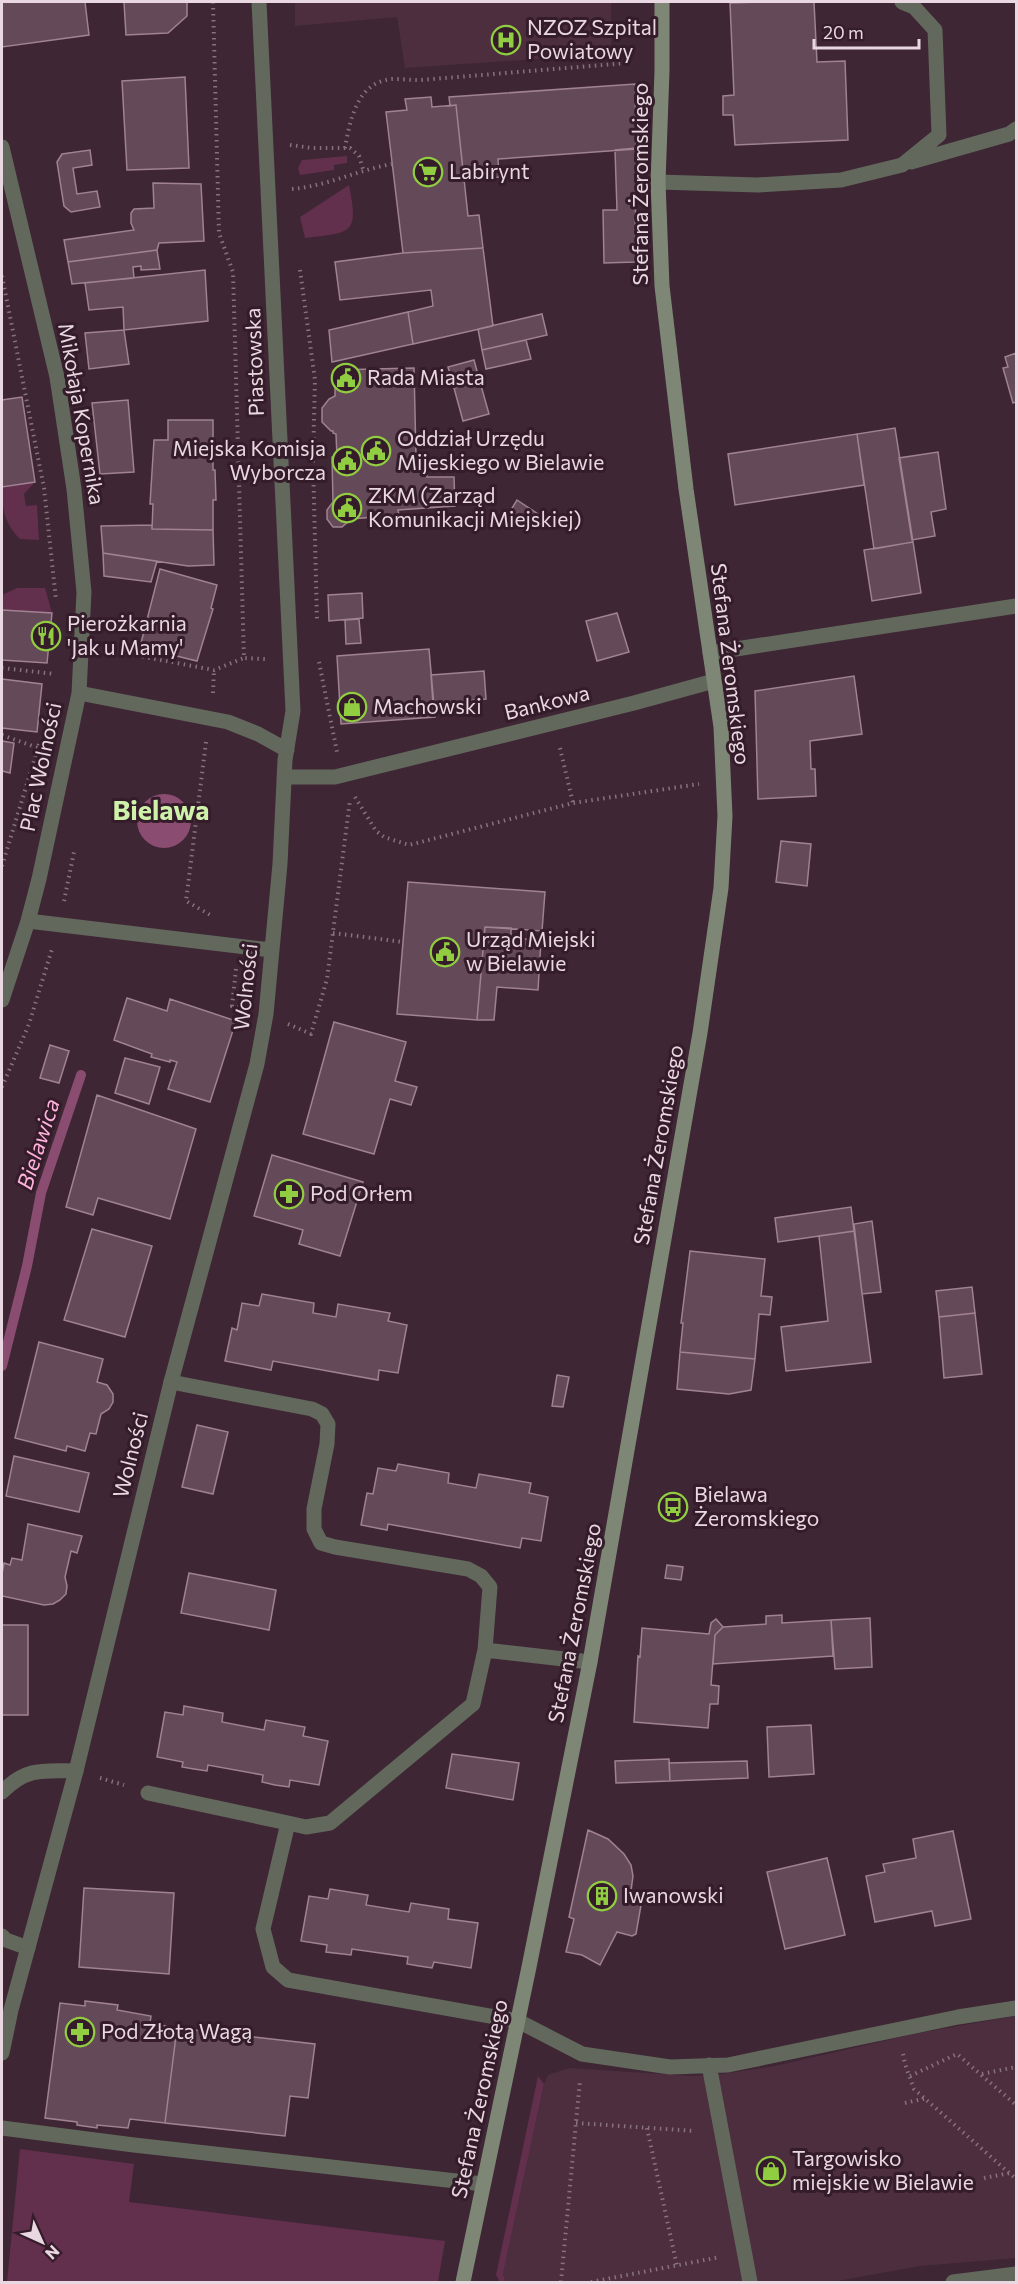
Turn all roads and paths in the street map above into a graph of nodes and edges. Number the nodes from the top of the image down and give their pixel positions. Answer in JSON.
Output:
{"nodes":[{"id":1,"x":213,"y":2,"type":"edge"},
{"id":2,"x":259,"y":2,"type":"edge"},
{"id":3,"x":662,"y":2,"type":"edge"},
{"id":4,"x":902,"y":2,"type":"edge"},
{"id":5,"x":627,"y":63,"type":"dead end"},
{"id":6,"x":1017,"y":129,"type":"edge"},
{"id":7,"x":286,"y":145,"type":"dead end"},
{"id":8,"x":2,"y":147,"type":"edge"},
{"id":9,"x":345,"y":148,"type":"junction"},
{"id":10,"x":392,"y":164,"type":"dead end"},
{"id":11,"x":902,"y":165,"type":"junction"},
{"id":12,"x":363,"y":170,"type":"junction"},
{"id":13,"x":658,"y":182,"type":"junction"},
{"id":14,"x":288,"y":189,"type":"dead end"},
{"id":15,"x":299,"y":261,"type":"dead end"},
{"id":16,"x":2,"y":276,"type":"edge"},
{"id":17,"x":1017,"y":606,"type":"edge"},
{"id":18,"x":56,"y":608,"type":"dead end"},
{"id":19,"x":317,"y":624,"type":"dead end"},
{"id":20,"x":102,"y":649,"type":"dead end"},
{"id":21,"x":710,"y":653,"type":"junction"},
{"id":22,"x":243,"y":658,"type":"junction"},
{"id":23,"x":318,"y":659,"type":"dead end"},
{"id":24,"x":290,"y":661,"type":"junction"},
{"id":25,"x":56,"y":665,"type":"dead end"},
{"id":26,"x":2,"y":668,"type":"edge"},
{"id":27,"x":214,"y":670,"type":"junction"},
{"id":28,"x":55,"y":674,"type":"junction"},
{"id":29,"x":714,"y":681,"type":"junction"},
{"id":30,"x":54,"y":686,"type":"dead end"},
{"id":31,"x":79,"y":693,"type":"junction"},
{"id":32,"x":211,"y":718,"type":"junction"},
{"id":33,"x":553,"y":722,"type":"junction"},
{"id":34,"x":2,"y":735,"type":"edge"},
{"id":35,"x":41,"y":738,"type":"dead end"},
{"id":36,"x":38,"y":748,"type":"junction"},
{"id":37,"x":287,"y":750,"type":"junction"},
{"id":38,"x":341,"y":776,"type":"junction"},
{"id":39,"x":284,"y":777,"type":"junction"},
{"id":40,"x":724,"y":781,"type":"junction"},
{"id":41,"x":573,"y":803,"type":"junction"},
{"id":42,"x":280,"y":864,"type":"joint"},
{"id":43,"x":2,"y":865,"type":"edge"},
{"id":44,"x":28,"y":921,"type":"junction"},
{"id":45,"x":333,"y":933,"type":"junction"},
{"id":46,"x":403,"y":942,"type":"dead end"},
{"id":47,"x":238,"y":946,"type":"junction"},
{"id":48,"x":271,"y":950,"type":"junction"},
{"id":49,"x":2,"y":1000,"type":"edge"},
{"id":50,"x":20,"y":1014,"type":"dead end"},
{"id":51,"x":266,"y":1014,"type":"junction"},
{"id":52,"x":31,"y":1018,"type":"dead end"},
{"id":53,"x":171,"y":1382,"type":"junction"},
{"id":54,"x":485,"y":1650,"type":"junction"},
{"id":55,"x":590,"y":1662,"type":"junction"},
{"id":56,"x":76,"y":1771,"type":"junction"},
{"id":57,"x":2,"y":1792,"type":"edge"},
{"id":58,"x":148,"y":1793,"type":"joint"},
{"id":59,"x":288,"y":1823,"type":"junction"},
{"id":60,"x":2,"y":1936,"type":"edge"},
{"id":61,"x":28,"y":1948,"type":"junction"},
{"id":62,"x":1017,"y":2008,"type":"edge"},
{"id":63,"x":518,"y":2021,"type":"junction"},
{"id":64,"x":900,"y":2029,"type":"junction"},
{"id":65,"x":2,"y":2053,"type":"edge"},
{"id":66,"x":582,"y":2054,"type":"junction"},
{"id":67,"x":709,"y":2066,"type":"junction"},
{"id":68,"x":1017,"y":2067,"type":"edge"},
{"id":69,"x":981,"y":2074,"type":"junction"},
{"id":70,"x":909,"y":2076,"type":"junction"},
{"id":71,"x":927,"y":2098,"type":"junction"},
{"id":72,"x":905,"y":2103,"type":"dead end"},
{"id":73,"x":1017,"y":2104,"type":"edge"},
{"id":74,"x":576,"y":2123,"type":"junction"},
{"id":75,"x":2,"y":2128,"type":"edge"},
{"id":76,"x":647,"y":2128,"type":"junction"},
{"id":77,"x":721,"y":2132,"type":"junction"},
{"id":78,"x":1010,"y":2172,"type":"junction"},
{"id":79,"x":984,"y":2178,"type":"dead end"},
{"id":80,"x":1017,"y":2179,"type":"edge"},
{"id":81,"x":483,"y":2184,"type":"junction"},
{"id":82,"x":744,"y":2253,"type":"junction"},
{"id":83,"x":677,"y":2266,"type":"junction"},
{"id":84,"x":1017,"y":2274,"type":"edge"},
{"id":85,"x":463,"y":2283,"type":"edge"},
{"id":86,"x":561,"y":2283,"type":"edge"},
{"id":87,"x":591,"y":2283,"type":"edge"},
{"id":88,"x":750,"y":2283,"type":"edge"},
{"id":89,"x":953,"y":2283,"type":"edge"}],
"edges":[{"from":1,"to":22,"type":"path"},
{"from":2,"to":24,"type":"street","name":"Piastowska"},
{"from":3,"to":13,"type":"street","name":"Stefana Żeromskiego"},
{"from":4,"to":11,"type":"street"},
{"from":5,"to":9,"type":"path"},
{"from":6,"to":11,"type":"street"},
{"from":7,"to":9,"type":"path"},
{"from":8,"to":31,"type":"street","name":"Mikołaja Kopernika"},
{"from":9,"to":12,"type":"path"},
{"from":10,"to":12,"type":"path"},
{"from":11,"to":13,"type":"street"},
{"from":12,"to":14,"type":"path"},
{"from":13,"to":21,"type":"street","name":"Stefana Żeromskiego"},
{"from":15,"to":19,"type":"path"},
{"from":16,"to":18,"type":"path"},
{"from":17,"to":21,"type":"street"},
{"from":20,"to":27,"type":"path"},
{"from":21,"to":29,"type":"street","name":"Stefana Żeromskiego"},
{"from":22,"to":24,"type":"path"},
{"from":22,"to":27,"type":"path"},
{"from":23,"to":38,"type":"path"},
{"from":24,"to":37,"type":"street","name":"Piastowska"},
{"from":25,"to":28,"type":"path"},
{"from":26,"to":28,"type":"path"},
{"from":27,"to":32,"type":"path"},
{"from":28,"to":30,"type":"path"},
{"from":29,"to":33,"type":"street","name":"Bankowa"},
{"from":29,"to":40,"type":"street","name":"Stefana Żeromskiego"},
{"from":31,"to":32,"type":"street","name":"Plac Wolności"},
{"from":31,"to":44,"type":"street","name":"Plac Wolności"},
{"from":32,"to":37,"type":"street","name":"Plac Wolności"},
{"from":32,"to":47,"type":"path"},
{"from":33,"to":38,"type":"street","name":"Bankowa"},
{"from":33,"to":41,"type":"path"},
{"from":34,"to":36,"type":"path"},
{"from":35,"to":36,"type":"path"},
{"from":36,"to":43,"type":"path"},
{"from":37,"to":39,"type":"street","name":"Piastowska"},
{"from":38,"to":39,"type":"street","name":"Bankowa"},
{"from":39,"to":42,"type":"street","name":"Piastowska"},
{"from":40,"to":41,"type":"path"},
{"from":40,"to":55,"type":"street","name":"Stefana Żeromskiego"},
{"from":41,"to":45,"type":"path"},
{"from":42,"to":48,"type":"street","name":"Wolności"},
{"from":44,"to":47,"type":"street"},
{"from":44,"to":49,"type":"street","name":"Plac Wolności"},
{"from":45,"to":46,"type":"path"},
{"from":45,"to":51,"type":"path"},
{"from":47,"to":48,"type":"street"},
{"from":47,"to":51,"type":"path"},
{"from":48,"to":51,"type":"street","name":"Wolności"},
{"from":50,"to":52,"type":"path"},
{"from":51,"to":53,"type":"street","name":"Wolności"},
{"from":53,"to":54,"type":"street"},
{"from":53,"to":56,"type":"street","name":"Wolności"},
{"from":54,"to":55,"type":"street"},
{"from":54,"to":59,"type":"street"},
{"from":55,"to":63,"type":"street","name":"Stefana Żeromskiego"},
{"from":56,"to":57,"type":"street"},
{"from":56,"to":58,"type":"path"},
{"from":56,"to":61,"type":"street","name":"Wolności"},
{"from":58,"to":59,"type":"street"},
{"from":59,"to":63,"type":"street"},
{"from":60,"to":61,"type":"street"},
{"from":61,"to":65,"type":"street","name":"Wolności"},
{"from":62,"to":64,"type":"street"},
{"from":63,"to":66,"type":"street"},
{"from":63,"to":81,"type":"street","name":"Stefana Żeromskiego"},
{"from":64,"to":67,"type":"street"},
{"from":64,"to":70,"type":"path"},
{"from":66,"to":67,"type":"street"},
{"from":66,"to":74,"type":"path"},
{"from":67,"to":77,"type":"street"},
{"from":68,"to":69,"type":"path"},
{"from":69,"to":70,"type":"path"},
{"from":69,"to":73,"type":"path"},
{"from":70,"to":71,"type":"path"},
{"from":71,"to":72,"type":"path"},
{"from":71,"to":78,"type":"path"},
{"from":74,"to":76,"type":"path"},
{"from":74,"to":86,"type":"path"},
{"from":75,"to":81,"type":"street"},
{"from":76,"to":77,"type":"path"},
{"from":76,"to":83,"type":"path"},
{"from":77,"to":82,"type":"street"},
{"from":78,"to":79,"type":"path"},
{"from":78,"to":80,"type":"path"},
{"from":81,"to":85,"type":"street","name":"Stefana Żeromskiego"},
{"from":82,"to":83,"type":"path"},
{"from":82,"to":88,"type":"street"},
{"from":83,"to":87,"type":"path"},
{"from":84,"to":89,"type":"street"}]}
